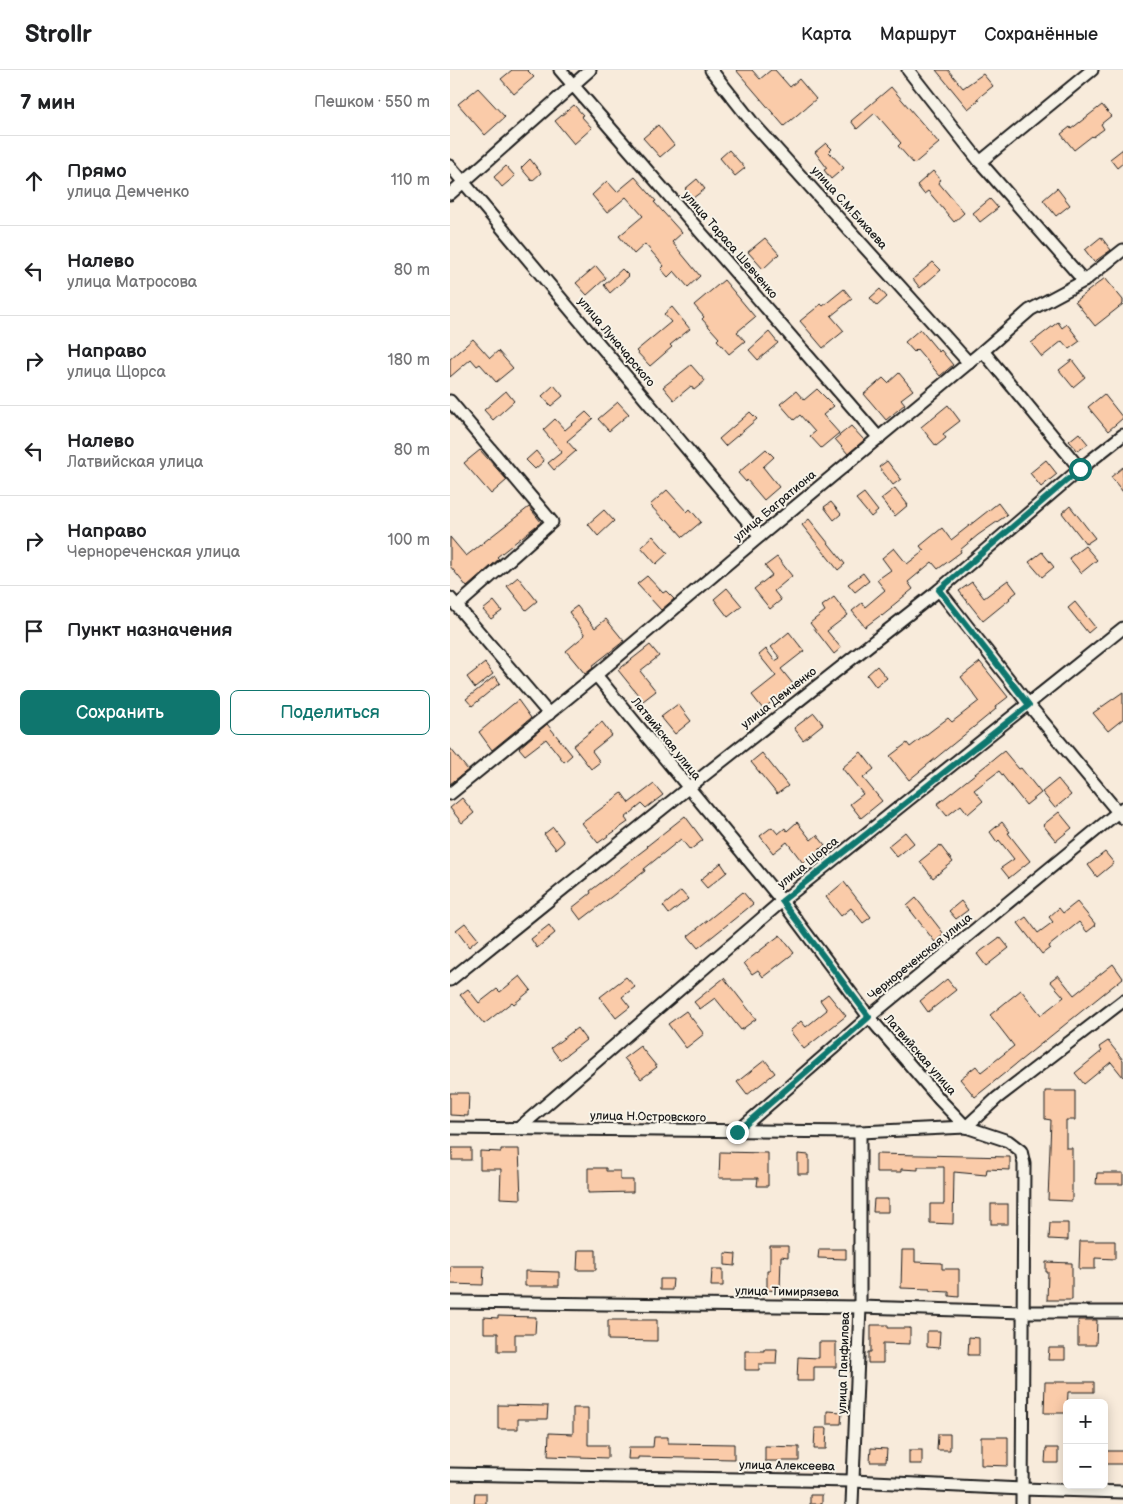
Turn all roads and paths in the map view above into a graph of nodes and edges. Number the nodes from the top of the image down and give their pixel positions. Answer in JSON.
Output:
{"nodes":[{"id":1,"x":560,"y":70,"type":"edge"},
{"id":2,"x":590,"y":70,"type":"edge"},
{"id":3,"x":711,"y":70,"type":"edge"},
{"id":4,"x":908,"y":70,"type":"edge"},
{"id":5,"x":1092,"y":70,"type":"edge"},
{"id":6,"x":573,"y":86,"type":"junction"},
{"id":7,"x":980,"y":162,"type":"junction"},
{"id":8,"x":450,"y":166,"type":"edge"},
{"id":9,"x":463,"y":182,"type":"junction"},
{"id":10,"x":450,"y":194,"type":"edge"},
{"id":11,"x":1123,"y":250,"type":"edge"},
{"id":12,"x":1084,"y":281,"type":"junction"},
{"id":13,"x":983,"y":352,"type":"junction"},
{"id":14,"x":969,"y":363,"type":"junction"},
{"id":15,"x":450,"y":401,"type":"edge"},
{"id":16,"x":1123,"y":435,"type":"edge"},
{"id":17,"x":879,"y":438,"type":"junction"},
{"id":18,"x":1080,"y":469,"type":"junction"},
{"id":19,"x":760,"y":536,"type":"junction"},
{"id":20,"x":939,"y":590,"type":"junction"},
{"id":21,"x":453,"y":602,"type":"edge"},
{"id":22,"x":1123,"y":628,"type":"edge"},
{"id":23,"x":596,"y":675,"type":"junction"},
{"id":24,"x":1029,"y":705,"type":"junction"},
{"id":25,"x":549,"y":714,"type":"junction"},
{"id":26,"x":688,"y":788,"type":"junction"},
{"id":27,"x":450,"y":794,"type":"edge"},
{"id":28,"x":1121,"y":812,"type":"edge"},
{"id":29,"x":782,"y":901,"type":"junction"},
{"id":30,"x":450,"y":980,"type":"edge"},
{"id":31,"x":1123,"y":1001,"type":"edge"},
{"id":32,"x":869,"y":1017,"type":"junction"},
{"id":33,"x":966,"y":1127,"type":"junction"},
{"id":34,"x":450,"y":1128,"type":"edge"},
{"id":35,"x":518,"y":1129,"type":"junction"},
{"id":36,"x":737,"y":1132,"type":"junction"},
{"id":37,"x":860,"y":1132,"type":"junction"},
{"id":38,"x":450,"y":1302,"type":"edge"},
{"id":39,"x":860,"y":1307,"type":"junction"},
{"id":40,"x":1023,"y":1312,"type":"junction"},
{"id":41,"x":1123,"y":1312,"type":"edge"},
{"id":42,"x":450,"y":1474,"type":"edge"},
{"id":43,"x":853,"y":1481,"type":"junction"},
{"id":44,"x":1022,"y":1489,"type":"junction"},
{"id":45,"x":1123,"y":1492,"type":"edge"},
{"id":46,"x":852,"y":1504,"type":"edge"},
{"id":47,"x":1022,"y":1504,"type":"edge"}],
"edges":[{"from":1,"to":6,"type":"street","name":"улица Тараса Шевченко"},
{"from":2,"to":6,"type":"street"},
{"from":3,"to":14,"type":"street","name":"улица С.М.Бихаева"},
{"from":4,"to":7,"type":"street"},
{"from":5,"to":7,"type":"street"},
{"from":6,"to":9,"type":"street"},
{"from":6,"to":17,"type":"street","name":"улица Тараса Шевченко"},
{"from":7,"to":12,"type":"street"},
{"from":8,"to":9,"type":"street","name":"улица Луначарского"},
{"from":9,"to":10,"type":"street"},
{"from":9,"to":19,"type":"street","name":"улица Луначарского"},
{"from":11,"to":12,"type":"street","name":"улица Багратиона"},
{"from":12,"to":13,"type":"street","name":"улица Багратиона"},
{"from":13,"to":14,"type":"street","name":"улица Багратиона"},
{"from":13,"to":18,"type":"street"},
{"from":14,"to":17,"type":"street","name":"улица Багратиона"},
{"from":15,"to":21,"type":"street"},
{"from":16,"to":18,"type":"street","name":"улица Демченко"},
{"from":17,"to":19,"type":"street","name":"улица Багратиона"},
{"from":18,"to":20,"type":"street","name":"улица Демченко"},
{"from":19,"to":23,"type":"street","name":"улица Багратиона"},
{"from":20,"to":24,"type":"street"},
{"from":20,"to":26,"type":"street","name":"улица Демченко"},
{"from":21,"to":25,"type":"street"},
{"from":22,"to":24,"type":"street","name":"улица Щорса"},
{"from":23,"to":25,"type":"street","name":"улица Багратиона"},
{"from":23,"to":26,"type":"street","name":"Латвийская улица"},
{"from":24,"to":28,"type":"street"},
{"from":24,"to":29,"type":"street","name":"улица Щорса"},
{"from":25,"to":27,"type":"street","name":"улица Багратиона"},
{"from":26,"to":29,"type":"street","name":"Латвийская улица"},
{"from":26,"to":30,"type":"street","name":"улица Демченко"},
{"from":28,"to":32,"type":"street","name":"Чернореченская улица"},
{"from":29,"to":32,"type":"street","name":"Латвийская улица"},
{"from":29,"to":35,"type":"street","name":"улица Щорса"},
{"from":31,"to":33,"type":"street"},
{"from":32,"to":33,"type":"street","name":"Латвийская улица"},
{"from":32,"to":36,"type":"street","name":"Чернореченская улица"},
{"from":33,"to":37,"type":"street","name":"улица Н.Островского"},
{"from":33,"to":40,"type":"street","name":"Латвийская улица"},
{"from":34,"to":35,"type":"street","name":"улица Н.Островского"},
{"from":35,"to":36,"type":"street","name":"улица Н.Островского"},
{"from":36,"to":37,"type":"street","name":"улица Н.Островского"},
{"from":37,"to":39,"type":"street","name":"улица Панфилова"},
{"from":38,"to":39,"type":"street","name":"улица Тимирязева"},
{"from":39,"to":40,"type":"street","name":"улица Тимирязева"},
{"from":39,"to":43,"type":"street","name":"улица Панфилова"},
{"from":40,"to":41,"type":"street","name":"улица Тимирязева"},
{"from":40,"to":44,"type":"street","name":"Латвийская улица"},
{"from":42,"to":43,"type":"street","name":"улица Алексеева"},
{"from":43,"to":44,"type":"street","name":"улица Алексеева"},
{"from":43,"to":46,"type":"street","name":"улица Панфилова"},
{"from":44,"to":45,"type":"street","name":"улица Алексеева"},
{"from":44,"to":47,"type":"street","name":"Латвийская улица"}]}
